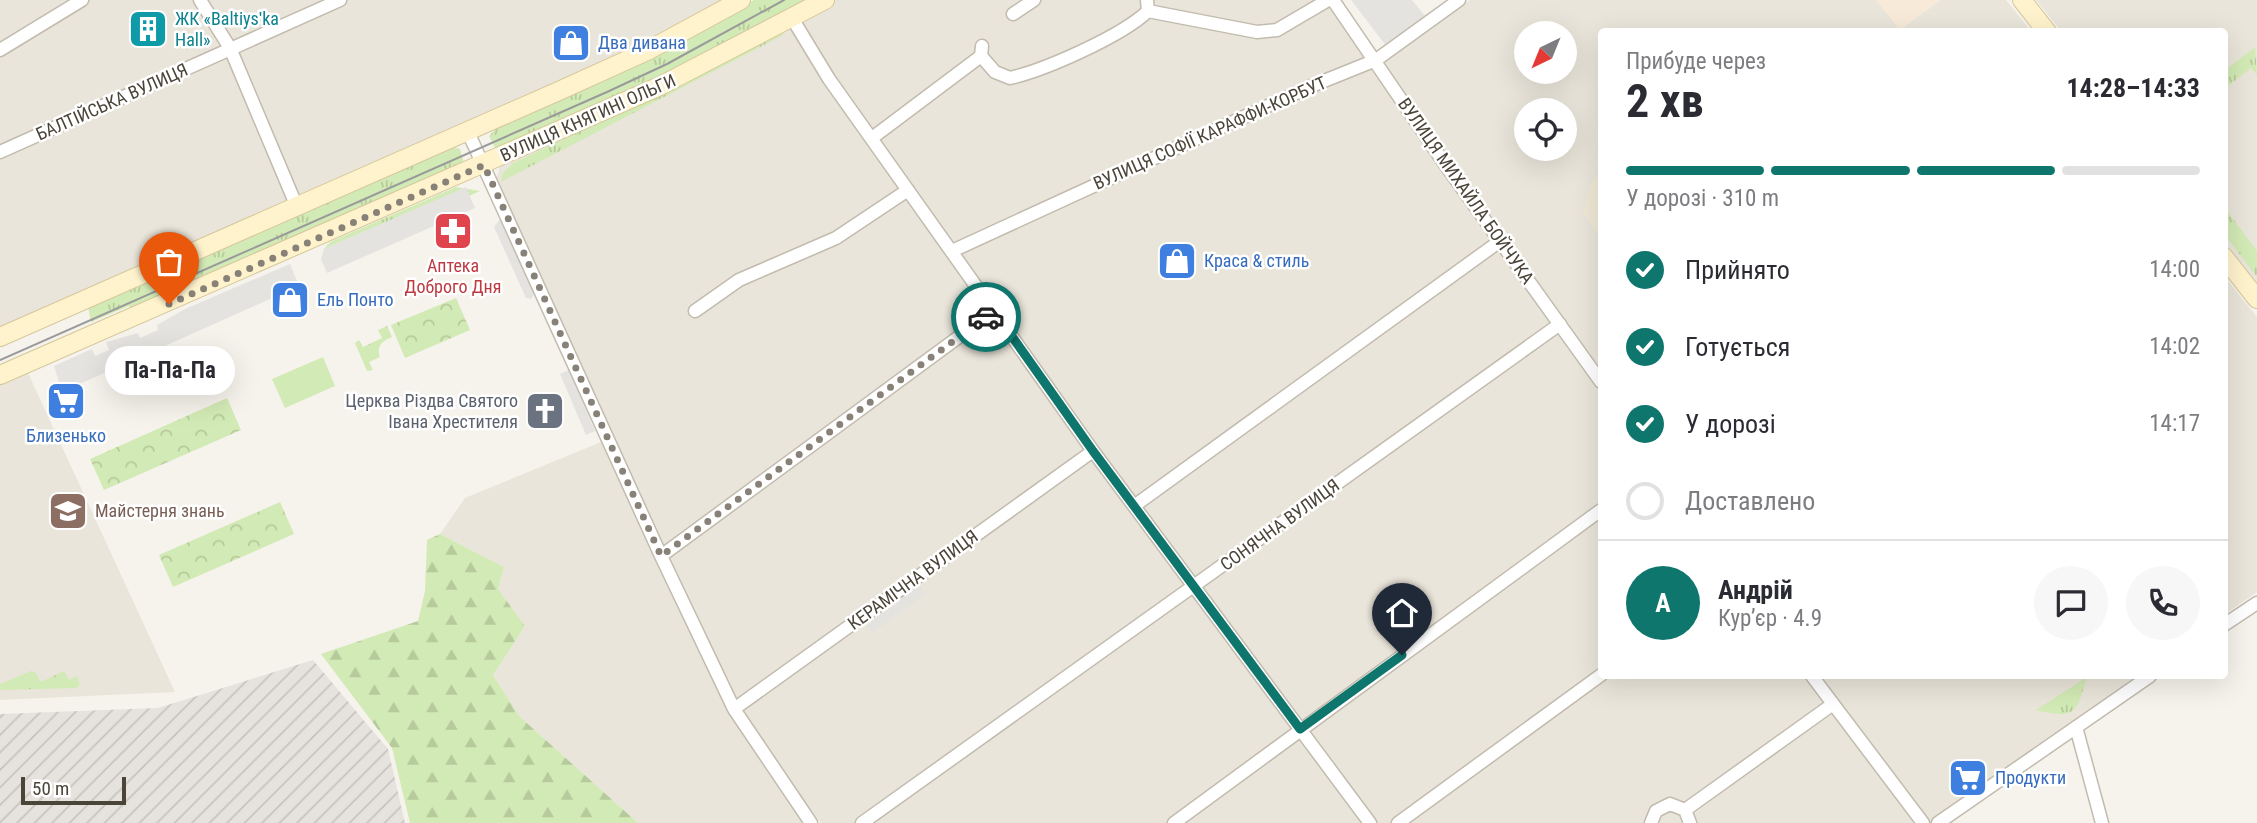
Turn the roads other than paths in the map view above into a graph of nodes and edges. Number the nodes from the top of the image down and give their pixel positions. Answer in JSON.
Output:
{"nodes":[{"id":1,"x":82,"y":0,"type":"edge"},
{"id":2,"x":200,"y":0,"type":"edge"},
{"id":3,"x":340,"y":0,"type":"edge"},
{"id":4,"x":741,"y":0,"type":"edge"},
{"id":5,"x":825,"y":0,"type":"edge"},
{"id":6,"x":1034,"y":0,"type":"edge"},
{"id":7,"x":1331,"y":0,"type":"edge"},
{"id":8,"x":1459,"y":0,"type":"edge"},
{"id":9,"x":2022,"y":0,"type":"edge"},
{"id":10,"x":1148,"y":6,"type":"edge"},
{"id":11,"x":1013,"y":14,"type":"dead end"},
{"id":12,"x":792,"y":18,"type":"junction"},
{"id":13,"x":2044,"y":28,"type":"edge"},
{"id":14,"x":230,"y":48,"type":"junction"},
{"id":15,"x":0,"y":50,"type":"edge"},
{"id":16,"x":1376,"y":60,"type":"junction"},
{"id":17,"x":468,"y":132,"type":"junction"},
{"id":18,"x":872,"y":138,"type":"junction"},
{"id":19,"x":0,"y":152,"type":"edge"},
{"id":20,"x":484,"y":165,"type":"junction"},
{"id":21,"x":908,"y":190,"type":"junction"},
{"id":22,"x":297,"y":207,"type":"junction"},
{"id":23,"x":1500,"y":241,"type":"junction"},
{"id":24,"x":952,"y":251,"type":"junction"},
{"id":25,"x":2228,"y":262,"type":"edge"},
{"id":26,"x":2257,"y":299,"type":"edge"},
{"id":27,"x":695,"y":311,"type":"dead end"},
{"id":28,"x":994,"y":311,"type":"junction"},
{"id":29,"x":1560,"y":324,"type":"junction"},
{"id":30,"x":0,"y":337,"type":"edge"},
{"id":31,"x":0,"y":375,"type":"edge"},
{"id":32,"x":1598,"y":378,"type":"edge"},
{"id":33,"x":1093,"y":451,"type":"junction"},
{"id":34,"x":1134,"y":506,"type":"junction"},
{"id":35,"x":1598,"y":512,"type":"edge"},
{"id":36,"x":661,"y":556,"type":"junction"},
{"id":37,"x":1195,"y":585,"type":"junction"},
{"id":38,"x":2257,"y":603,"type":"edge"},
{"id":39,"x":2228,"y":622,"type":"edge"},
{"id":40,"x":1598,"y":677,"type":"edge"},
{"id":41,"x":1814,"y":679,"type":"edge"},
{"id":42,"x":2146,"y":679,"type":"edge"},
{"id":43,"x":1833,"y":704,"type":"junction"},
{"id":44,"x":734,"y":709,"type":"junction"},
{"id":45,"x":2076,"y":727,"type":"junction"},
{"id":46,"x":1300,"y":729,"type":"junction"},
{"id":47,"x":1685,"y":810,"type":"junction"},
{"id":48,"x":811,"y":823,"type":"edge"},
{"id":49,"x":862,"y":823,"type":"edge"},
{"id":50,"x":1174,"y":823,"type":"edge"},
{"id":51,"x":1370,"y":823,"type":"edge"},
{"id":52,"x":1398,"y":823,"type":"edge"},
{"id":53,"x":1651,"y":823,"type":"edge"},
{"id":54,"x":1690,"y":823,"type":"edge"},
{"id":55,"x":1923,"y":823,"type":"edge"},
{"id":56,"x":1938,"y":823,"type":"edge"},
{"id":57,"x":2102,"y":823,"type":"edge"}],
"edges":[{"from":1,"to":15,"type":"street"},
{"from":2,"to":14,"type":"street"},
{"from":3,"to":14,"type":"street","name":"БАЛТІЙСЬКА ВУЛИЦЯ"},
{"from":4,"to":17,"type":"main road","name":"ВУЛИЦЯ КНЯГИНІ ОЛЬГИ"},
{"from":5,"to":12,"type":"main road","name":"ВУЛИЦЯ КНЯГИНІ ОЛЬГИ"},
{"from":6,"to":11,"type":"street"},
{"from":7,"to":10,"type":"street"},
{"from":7,"to":16,"type":"street","name":"ВУЛИЦЯ МИХАЙЛА БОЙЧУКА"},
{"from":8,"to":16,"type":"street","name":"ВУЛИЦЯ СОФІЇ КАРАФФИ-КОРБУТ"},
{"from":9,"to":13,"type":"main road"},
{"from":10,"to":18,"type":"street"},
{"from":12,"to":18,"type":"street"},
{"from":12,"to":20,"type":"main road","name":"ВУЛИЦЯ КНЯГИНІ ОЛЬГИ"},
{"from":14,"to":19,"type":"street","name":"БАЛТІЙСЬКА ВУЛИЦЯ"},
{"from":14,"to":22,"type":"street"},
{"from":16,"to":23,"type":"street","name":"ВУЛИЦЯ МИХАЙЛА БОЙЧУКА"},
{"from":16,"to":24,"type":"street","name":"ВУЛИЦЯ СОФІЇ КАРАФФИ-КОРБУТ"},
{"from":17,"to":20,"type":"street"},
{"from":17,"to":22,"type":"main road","name":"ВУЛИЦЯ КНЯГИНІ ОЛЬГИ"},
{"from":18,"to":21,"type":"street"},
{"from":20,"to":31,"type":"main road","name":"ВУЛИЦЯ КНЯГИНІ ОЛЬГИ"},
{"from":20,"to":36,"type":"street"},
{"from":21,"to":24,"type":"street"},
{"from":21,"to":27,"type":"street"},
{"from":22,"to":30,"type":"main road","name":"ВУЛИЦЯ КНЯГИНІ ОЛЬГИ"},
{"from":23,"to":29,"type":"street","name":"ВУЛИЦЯ МИХАЙЛА БОЙЧУКА"},
{"from":23,"to":34,"type":"street"},
{"from":24,"to":28,"type":"street"},
{"from":25,"to":26,"type":"main road"},
{"from":28,"to":33,"type":"street"},
{"from":28,"to":36,"type":"street"},
{"from":29,"to":32,"type":"street","name":"ВУЛИЦЯ МИХАЙЛА БОЙЧУКА"},
{"from":29,"to":37,"type":"street","name":"СОНЯЧНА ВУЛИЦЯ"},
{"from":33,"to":34,"type":"street"},
{"from":33,"to":44,"type":"street","name":"КЕРАМІЧНА ВУЛИЦЯ"},
{"from":34,"to":37,"type":"street"},
{"from":35,"to":46,"type":"street"},
{"from":36,"to":44,"type":"street"},
{"from":37,"to":46,"type":"street"},
{"from":37,"to":49,"type":"street","name":"СОНЯЧНА ВУЛИЦЯ"},
{"from":38,"to":39,"type":"street"},
{"from":40,"to":52,"type":"street"},
{"from":41,"to":43,"type":"street"},
{"from":42,"to":45,"type":"street"},
{"from":43,"to":47,"type":"street"},
{"from":43,"to":55,"type":"street"},
{"from":44,"to":48,"type":"street"},
{"from":45,"to":56,"type":"street"},
{"from":45,"to":57,"type":"street"},
{"from":46,"to":50,"type":"street"},
{"from":46,"to":51,"type":"street"},
{"from":47,"to":53,"type":"street"},
{"from":47,"to":54,"type":"street"}]}
